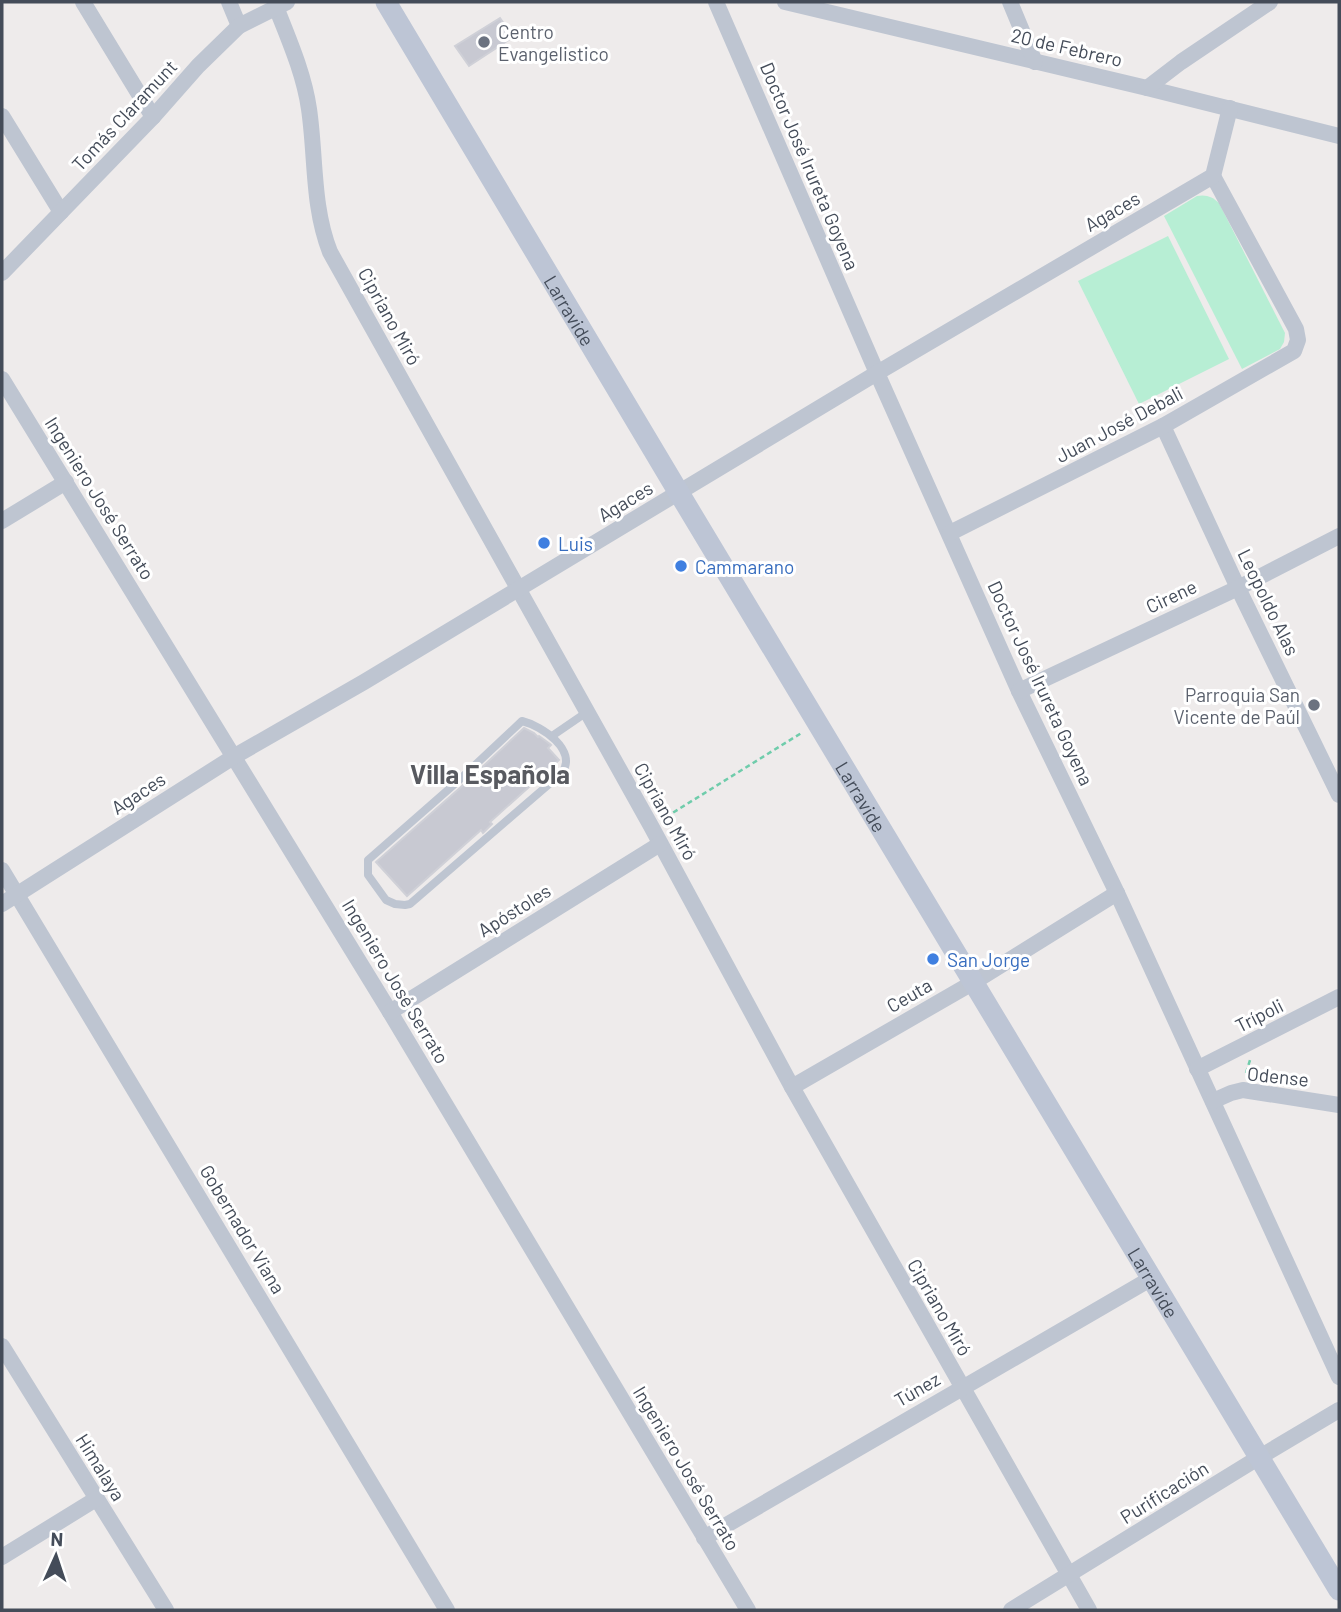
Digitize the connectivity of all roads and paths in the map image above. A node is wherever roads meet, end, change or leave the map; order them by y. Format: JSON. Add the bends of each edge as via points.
{"nodes":[{"id":1,"x":82,"y":2,"type":"edge"},
{"id":2,"x":229,"y":2,"type":"edge"},
{"id":3,"x":386,"y":2,"type":"edge"},
{"id":4,"x":716,"y":2,"type":"edge"},
{"id":5,"x":785,"y":2,"type":"edge"},
{"id":6,"x":1010,"y":2,"type":"edge"},
{"id":7,"x":1270,"y":2,"type":"edge"},
{"id":8,"x":282,"y":4,"type":"edge"},
{"id":9,"x":239,"y":26,"type":"junction"},
{"id":10,"x":1035,"y":61,"type":"junction"},
{"id":11,"x":1147,"y":88,"type":"junction"},
{"id":12,"x":1230,"y":108,"type":"junction"},
{"id":13,"x":2,"y":116,"type":"edge"},
{"id":14,"x":153,"y":117,"type":"junction"},
{"id":15,"x":1339,"y":136,"type":"edge"},
{"id":16,"x":1213,"y":176,"type":"junction"},
{"id":17,"x":61,"y":212,"type":"junction"},
{"id":18,"x":2,"y":273,"type":"edge"},
{"id":19,"x":877,"y":373,"type":"junction"},
{"id":20,"x":2,"y":379,"type":"edge"},
{"id":21,"x":1163,"y":426,"type":"junction"},
{"id":22,"x":66,"y":482,"type":"junction"},
{"id":23,"x":678,"y":493,"type":"junction"},
{"id":24,"x":2,"y":521,"type":"edge"},
{"id":25,"x":950,"y":533,"type":"junction"},
{"id":26,"x":1339,"y":536,"type":"edge"},
{"id":27,"x":519,"y":588,"type":"junction"},
{"id":28,"x":1238,"y":588,"type":"junction"},
{"id":29,"x":1019,"y":691,"type":"junction"},
{"id":30,"x":587,"y":712,"type":"junction"},
{"id":31,"x":817,"y":723,"type":"junction"},
{"id":32,"x":552,"y":736,"type":"junction"},
{"id":33,"x":235,"y":756,"type":"junction"},
{"id":34,"x":1339,"y":795,"type":"edge"},
{"id":35,"x":651,"y":826,"type":"junction"},
{"id":36,"x":660,"y":844,"type":"junction"},
{"id":37,"x":2,"y":870,"type":"edge"},
{"id":38,"x":1116,"y":892,"type":"junction"},
{"id":39,"x":18,"y":895,"type":"junction"},
{"id":40,"x":2,"y":904,"type":"edge"},
{"id":41,"x":974,"y":982,"type":"junction"},
{"id":42,"x":1339,"y":997,"type":"edge"},
{"id":43,"x":390,"y":1012,"type":"junction"},
{"id":44,"x":1258,"y":1039,"type":"junction"},
{"id":45,"x":1197,"y":1069,"type":"junction"},
{"id":46,"x":792,"y":1087,"type":"junction"},
{"id":47,"x":1243,"y":1090,"type":"junction"},
{"id":48,"x":1213,"y":1101,"type":"junction"},
{"id":49,"x":1339,"y":1105,"type":"edge"},
{"id":50,"x":1152,"y":1278,"type":"junction"},
{"id":51,"x":2,"y":1346,"type":"edge"},
{"id":52,"x":1339,"y":1377,"type":"edge"},
{"id":53,"x":962,"y":1387,"type":"junction"},
{"id":54,"x":1339,"y":1410,"type":"edge"},
{"id":55,"x":1258,"y":1458,"type":"junction"},
{"id":56,"x":96,"y":1499,"type":"junction"},
{"id":57,"x":704,"y":1538,"type":"junction"},
{"id":58,"x":2,"y":1557,"type":"edge"},
{"id":59,"x":1069,"y":1576,"type":"junction"},
{"id":60,"x":1339,"y":1590,"type":"edge"},
{"id":61,"x":166,"y":1610,"type":"edge"},
{"id":62,"x":447,"y":1610,"type":"edge"},
{"id":63,"x":748,"y":1610,"type":"edge"},
{"id":64,"x":1011,"y":1610,"type":"edge"},
{"id":65,"x":1089,"y":1610,"type":"edge"}],
"edges":[{"from":1,"to":14,"type":"street"},
{"from":2,"to":9,"type":"street"},
{"from":3,"to":23,"type":"street","name":"Larravide"},
{"from":4,"to":19,"type":"street","name":"Doctor José Irureta Goyena"},
{"from":5,"to":10,"type":"street","name":"20 de Febrero"},
{"from":6,"to":10,"type":"street"},
{"from":7,"to":11,"type":"street"},
{"from":8,"to":9,"type":"street","name":"Tomás Claramunt"},
{"from":8,"to":27,"type":"street","name":"Cipriano Miró","via":[[309,107],[324,238]]},
{"from":9,"to":14,"type":"street","name":"Tomás Claramunt"},
{"from":10,"to":11,"type":"street","name":"20 de Febrero"},
{"from":11,"to":12,"type":"street","name":"20 de Febrero"},
{"from":12,"to":15,"type":"street","name":"20 de Febrero"},
{"from":12,"to":16,"type":"street"},
{"from":13,"to":17,"type":"street"},
{"from":14,"to":17,"type":"street","name":"Tomás Claramunt"},
{"from":16,"to":19,"type":"street","name":"Agaces"},
{"from":16,"to":21,"type":"street","name":"Juan José Debali","via":[[1298,340],[1294,351]]},
{"from":17,"to":18,"type":"street","name":"Tomás Claramunt"},
{"from":19,"to":23,"type":"street","name":"Agaces"},
{"from":19,"to":25,"type":"street","name":"Doctor José Irureta Goyena"},
{"from":20,"to":22,"type":"street","name":"Ingeniero José Serrato"},
{"from":21,"to":25,"type":"street","name":"Juan José Debali"},
{"from":21,"to":28,"type":"street","name":"Leopoldo Alas"},
{"from":22,"to":24,"type":"street"},
{"from":22,"to":33,"type":"street","name":"Ingeniero José Serrato"},
{"from":23,"to":27,"type":"street","name":"Agaces"},
{"from":23,"to":31,"type":"street","name":"Larravide"},
{"from":25,"to":29,"type":"street","name":"Doctor José Irureta Goyena"},
{"from":26,"to":28,"type":"street","name":"Cirene"},
{"from":27,"to":30,"type":"street","name":"Cipriano Miró"},
{"from":27,"to":33,"type":"street","name":"Agaces"},
{"from":28,"to":29,"type":"street","name":"Cirene"},
{"from":28,"to":34,"type":"street","name":"Leopoldo Alas"},
{"from":29,"to":38,"type":"street","name":"Doctor José Irureta Goyena"},
{"from":30,"to":32,"type":"lane"},
{"from":30,"to":35,"type":"street","name":"Cipriano Miró"},
{"from":31,"to":35,"type":"path"},
{"from":31,"to":41,"type":"street","name":"Larravide"},
{"from":32,"to":32,"type":"lane","via":[[567,758],[562,773],[410,904],[386,900],[368,875],[368,860],[522,721]]},
{"from":33,"to":39,"type":"street","name":"Agaces"},
{"from":33,"to":43,"type":"street","name":"Ingeniero José Serrato"},
{"from":35,"to":36,"type":"street","name":"Cipriano Miró"},
{"from":36,"to":43,"type":"street","name":"Apóstoles"},
{"from":36,"to":46,"type":"street","name":"Cipriano Miró"},
{"from":37,"to":39,"type":"street","name":"Gobernador Viana"},
{"from":38,"to":41,"type":"street","name":"Ceuta"},
{"from":38,"to":45,"type":"street","name":"Doctor José Irureta Goyena"},
{"from":39,"to":40,"type":"street","name":"Agaces"},
{"from":39,"to":62,"type":"street","name":"Gobernador Viana"},
{"from":41,"to":46,"type":"street","name":"Ceuta"},
{"from":41,"to":50,"type":"street","name":"Larravide"},
{"from":42,"to":44,"type":"street","name":"Trípoli"},
{"from":43,"to":57,"type":"street","name":"Ingeniero José Serrato"},
{"from":44,"to":45,"type":"street","name":"Trípoli"},
{"from":44,"to":47,"type":"path"},
{"from":45,"to":48,"type":"street","name":"Doctor José Irureta Goyena"},
{"from":46,"to":53,"type":"street","name":"Cipriano Miró"},
{"from":47,"to":48,"type":"street","name":"Odense"},
{"from":47,"to":49,"type":"street","name":"Odense"},
{"from":48,"to":52,"type":"street","name":"Doctor José Irureta Goyena"},
{"from":50,"to":53,"type":"street","name":"Túnez"},
{"from":50,"to":55,"type":"street","name":"Larravide"},
{"from":51,"to":56,"type":"street","name":"Himalaya"},
{"from":53,"to":57,"type":"street","name":"Túnez"},
{"from":53,"to":59,"type":"street","name":"Cipriano Miró"},
{"from":54,"to":55,"type":"street","name":"Purificación"},
{"from":55,"to":59,"type":"street","name":"Purificación"},
{"from":55,"to":60,"type":"street","name":"Larravide"},
{"from":56,"to":58,"type":"street"},
{"from":56,"to":61,"type":"street","name":"Himalaya"},
{"from":57,"to":63,"type":"street","name":"Ingeniero José Serrato"},
{"from":59,"to":64,"type":"street","name":"Purificación"},
{"from":59,"to":65,"type":"street","name":"Cipriano Miró"}]}
